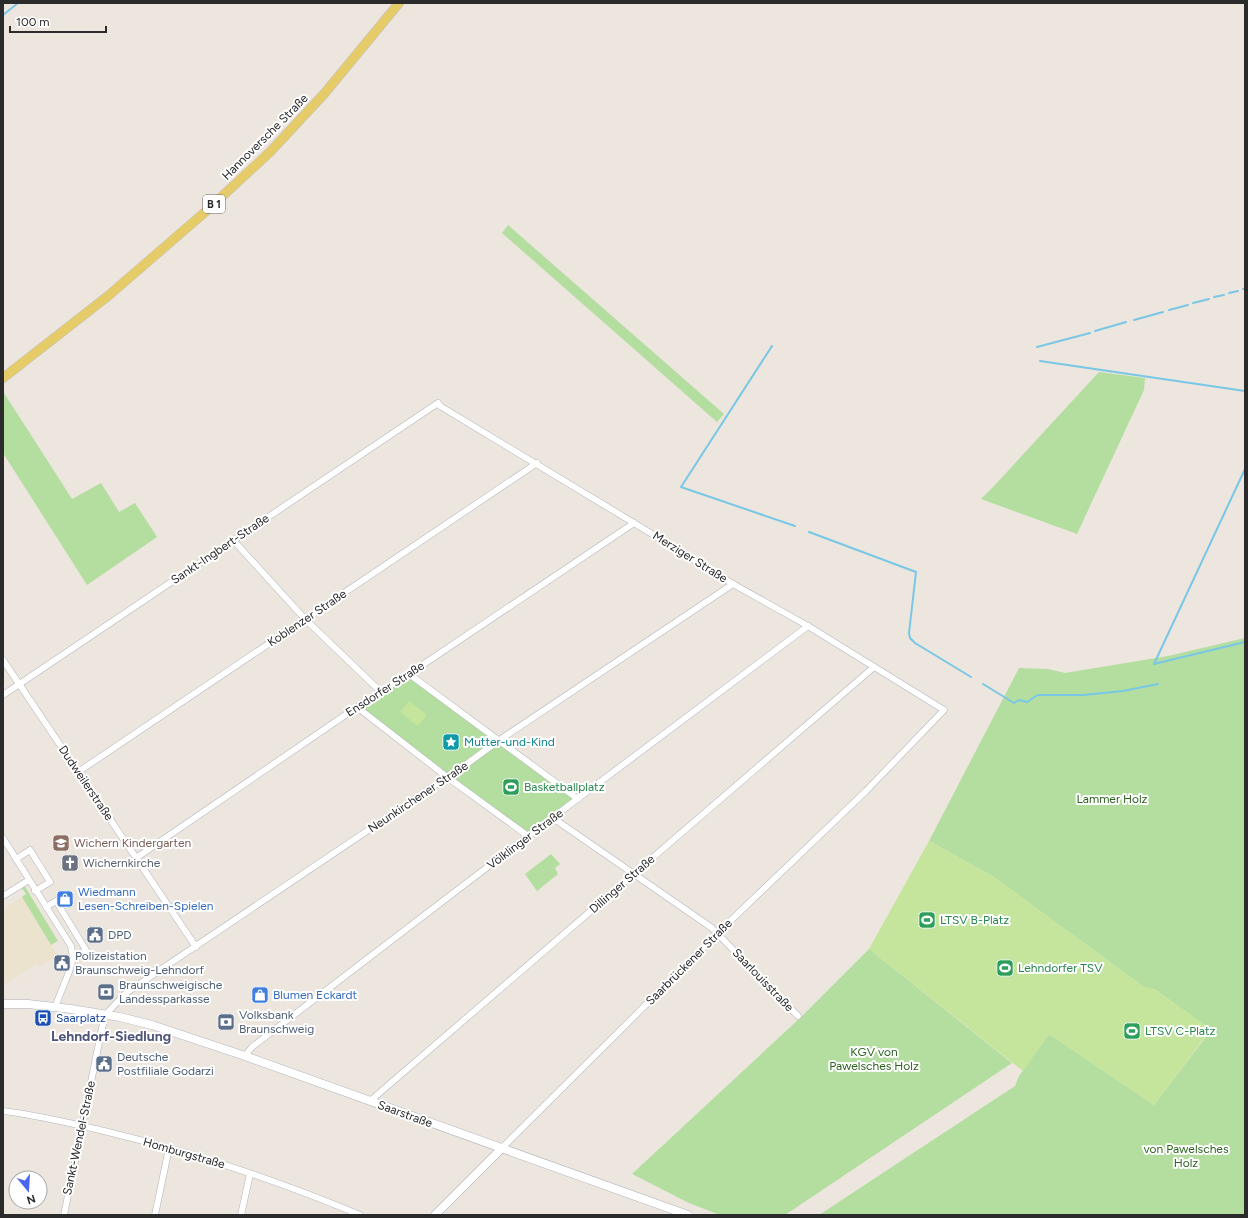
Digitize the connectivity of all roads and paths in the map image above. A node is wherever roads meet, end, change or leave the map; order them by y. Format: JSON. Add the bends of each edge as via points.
{"nodes":[{"id":1,"x":399,"y":3,"type":"edge"},
{"id":2,"x":3,"y":378,"type":"edge"},
{"id":3,"x":438,"y":403,"type":"joint"},
{"id":4,"x":536,"y":463,"type":"junction"},
{"id":5,"x":634,"y":523,"type":"junction"},
{"id":6,"x":233,"y":540,"type":"junction"},
{"id":7,"x":733,"y":584,"type":"junction"},
{"id":8,"x":305,"y":619,"type":"junction"},
{"id":9,"x":808,"y":626,"type":"junction"},
{"id":10,"x":3,"y":660,"type":"edge"},
{"id":11,"x":874,"y":667,"type":"junction"},
{"id":12,"x":409,"y":674,"type":"junction"},
{"id":13,"x":19,"y":684,"type":"junction"},
{"id":14,"x":381,"y":692,"type":"junction"},
{"id":15,"x":3,"y":695,"type":"edge"},
{"id":16,"x":357,"y":707,"type":"junction"},
{"id":17,"x":944,"y":710,"type":"joint"},
{"id":18,"x":498,"y":741,"type":"junction"},
{"id":19,"x":78,"y":772,"type":"junction"},
{"id":20,"x":447,"y":777,"type":"junction"},
{"id":21,"x":578,"y":800,"type":"junction"},
{"id":22,"x":553,"y":818,"type":"junction"},
{"id":23,"x":528,"y":836,"type":"junction"},
{"id":24,"x":3,"y":838,"type":"edge"},
{"id":25,"x":136,"y":858,"type":"junction"},
{"id":26,"x":16,"y":859,"type":"junction"},
{"id":27,"x":634,"y":873,"type":"junction"},
{"id":28,"x":29,"y":880,"type":"junction"},
{"id":29,"x":35,"y":891,"type":"junction"},
{"id":30,"x":3,"y":896,"type":"edge"},
{"id":31,"x":46,"y":908,"type":"junction"},
{"id":32,"x":718,"y":933,"type":"junction"},
{"id":33,"x":196,"y":946,"type":"junction"},
{"id":34,"x":73,"y":958,"type":"junction"},
{"id":35,"x":3,"y":1004,"type":"edge"},
{"id":36,"x":55,"y":1007,"type":"junction"},
{"id":37,"x":106,"y":1014,"type":"junction"},
{"id":38,"x":798,"y":1016,"type":"dead end"},
{"id":39,"x":245,"y":1056,"type":"junction"},
{"id":40,"x":370,"y":1101,"type":"junction"},
{"id":41,"x":3,"y":1111,"type":"edge"},
{"id":42,"x":82,"y":1126,"type":"junction"},
{"id":43,"x":169,"y":1148,"type":"junction"},
{"id":44,"x":502,"y":1148,"type":"junction"},
{"id":45,"x":250,"y":1174,"type":"junction"},
{"id":46,"x":64,"y":1215,"type":"edge"},
{"id":47,"x":155,"y":1215,"type":"edge"},
{"id":48,"x":241,"y":1215,"type":"edge"},
{"id":49,"x":360,"y":1215,"type":"edge"},
{"id":50,"x":435,"y":1215,"type":"edge"},
{"id":51,"x":688,"y":1215,"type":"edge"}],
"edges":[{"from":1,"to":2,"type":"main road","name":"Hannoversche Straße","number":"B 1","via":[[324,94],[270,152],[108,296]]},
{"from":3,"to":4,"type":"street","name":"Merziger Straße"},
{"from":3,"to":6,"type":"street","name":"Sankt-Ingbert-Straße"},
{"from":4,"to":5,"type":"street","name":"Merziger Straße"},
{"from":4,"to":8,"type":"street","name":"Koblenzer Straße"},
{"from":5,"to":7,"type":"street","name":"Merziger Straße"},
{"from":5,"to":12,"type":"street","name":"Ensdorfer Straße"},
{"from":6,"to":8,"type":"street"},
{"from":6,"to":13,"type":"street","name":"Sankt-Ingbert-Straße"},
{"from":7,"to":9,"type":"street","name":"Merziger Straße"},
{"from":7,"to":18,"type":"street","name":"Neunkirchener Straße"},
{"from":8,"to":14,"type":"street"},
{"from":8,"to":19,"type":"street","name":"Koblenzer Straße"},
{"from":9,"to":11,"type":"street","name":"Merziger Straße"},
{"from":9,"to":21,"type":"street","name":"Völklinger Straße"},
{"from":10,"to":13,"type":"street","name":"Dudweilerstraße"},
{"from":11,"to":17,"type":"street","name":"Merziger Straße"},
{"from":11,"to":27,"type":"street","name":"Dillinger Straße"},
{"from":12,"to":14,"type":"street","name":"Ensdorfer Straße"},
{"from":12,"to":18,"type":"street"},
{"from":13,"to":15,"type":"street","name":"Sankt-Ingbert-Straße"},
{"from":13,"to":19,"type":"street","name":"Dudweilerstraße"},
{"from":14,"to":16,"type":"street","name":"Ensdorfer Straße"},
{"from":16,"to":20,"type":"street"},
{"from":16,"to":25,"type":"street","name":"Ensdorfer Straße"},
{"from":17,"to":32,"type":"street","name":"Saarbrückener Straße","via":[[866,791]]},
{"from":18,"to":20,"type":"street","name":"Neunkirchener Straße"},
{"from":18,"to":21,"type":"street"},
{"from":19,"to":25,"type":"street","name":"Dudweilerstraße"},
{"from":20,"to":23,"type":"street"},
{"from":20,"to":33,"type":"street","name":"Neunkirchener Straße"},
{"from":21,"to":22,"type":"street","name":"Völklinger Straße"},
{"from":22,"to":23,"type":"street","name":"Völklinger Straße"},
{"from":22,"to":27,"type":"street","name":"Saarlouisstraße"},
{"from":23,"to":39,"type":"street","name":"Völklinger Straße","via":[[252,1046]]},
{"from":24,"to":26,"type":"street"},
{"from":25,"to":33,"type":"street","name":"Dudweilerstraße"},
{"from":26,"to":28,"type":"street"},
{"from":26,"to":29,"type":"street","via":[[30,850],[50,882]]},
{"from":27,"to":32,"type":"street","name":"Saarlouisstraße"},
{"from":27,"to":40,"type":"street","name":"Dillinger Straße"},
{"from":28,"to":29,"type":"street"},
{"from":28,"to":30,"type":"street"},
{"from":29,"to":31,"type":"street"},
{"from":31,"to":34,"type":"street","via":[[70,946]]},
{"from":31,"to":34,"type":"street","via":[[56,901],[86,950]]},
{"from":32,"to":38,"type":"street","name":"Saarlouisstraße"},
{"from":32,"to":44,"type":"street","name":"Saarbrückener Straße"},
{"from":33,"to":37,"type":"street","name":"Neunkirchener Straße","via":[[126,993]]},
{"from":34,"to":36,"type":"street"},
{"from":35,"to":36,"type":"street"},
{"from":36,"to":37,"type":"street"},
{"from":37,"to":39,"type":"street","name":"Saarstraße","via":[[152,1024]]},
{"from":37,"to":42,"type":"street","name":"Sankt-Wendel-Straße"},
{"from":39,"to":40,"type":"street","name":"Saarstraße"},
{"from":40,"to":44,"type":"street","name":"Saarstraße"},
{"from":41,"to":42,"type":"street","name":"Homburgstraße"},
{"from":42,"to":43,"type":"street","name":"Homburgstraße"},
{"from":42,"to":46,"type":"street","name":"Sankt-Wendel-Straße"},
{"from":43,"to":45,"type":"street","name":"Homburgstraße"},
{"from":43,"to":47,"type":"street"},
{"from":44,"to":50,"type":"street","name":"Saarbrückener Straße"},
{"from":44,"to":51,"type":"street","name":"Saarstraße"},
{"from":45,"to":48,"type":"street"},
{"from":45,"to":49,"type":"street","name":"Homburgstraße"}]}
